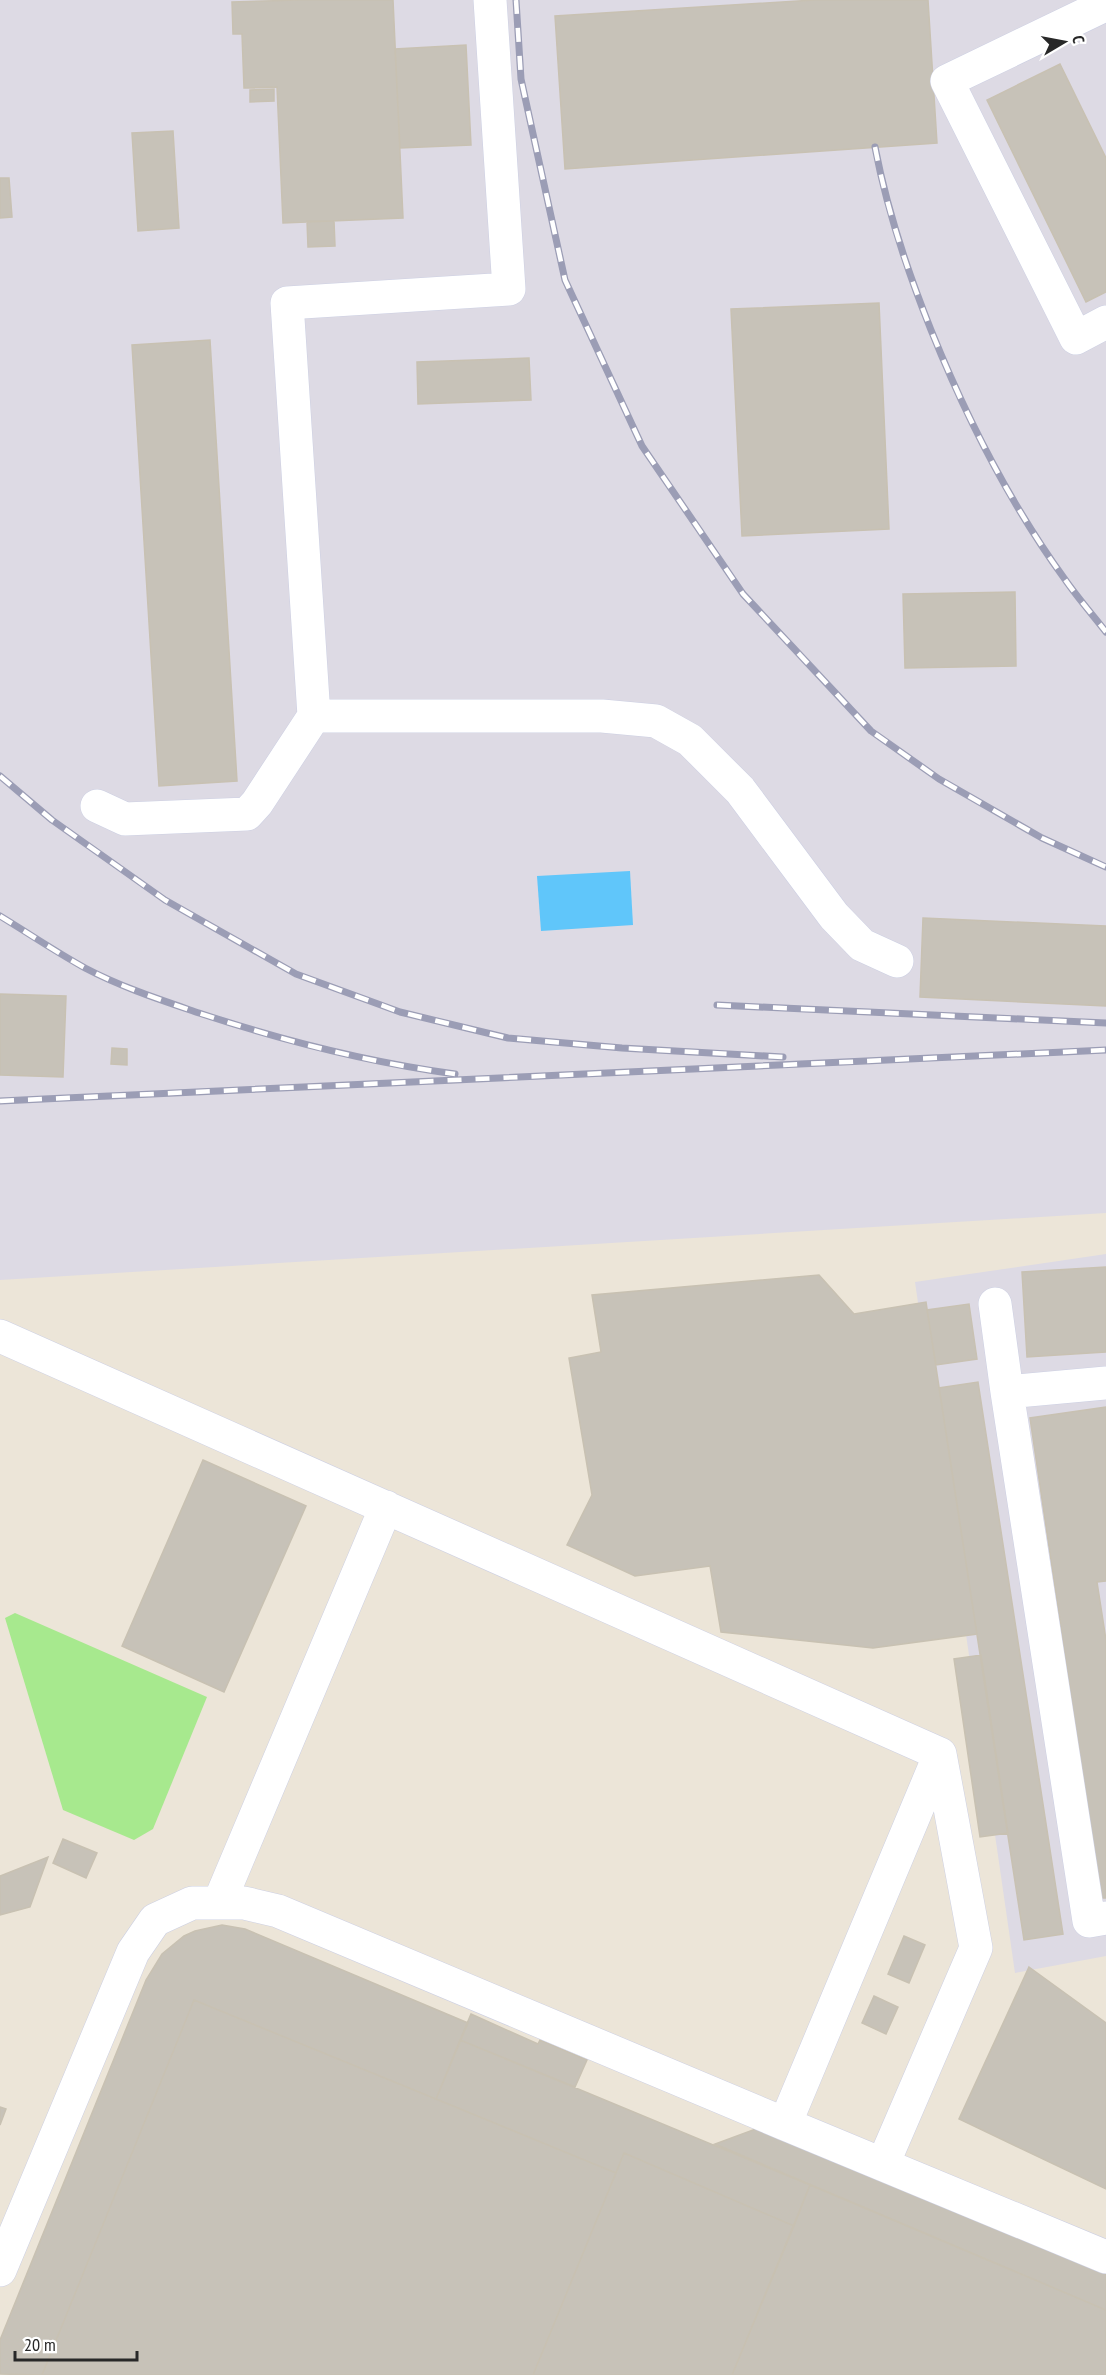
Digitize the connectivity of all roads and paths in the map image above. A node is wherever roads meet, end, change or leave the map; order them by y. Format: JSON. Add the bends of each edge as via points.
{"nodes":[{"id":1,"x":490,"y":0,"type":"edge"},
{"id":2,"x":1105,"y":4,"type":"edge"},
{"id":3,"x":1106,"y":322,"type":"edge"},
{"id":4,"x":314,"y":716,"type":"junction"},
{"id":5,"x":97,"y":806,"type":"dead end"},
{"id":6,"x":897,"y":961,"type":"dead end"},
{"id":7,"x":995,"y":1304,"type":"dead end"},
{"id":8,"x":0,"y":1336,"type":"edge"},
{"id":9,"x":1106,"y":1383,"type":"edge"},
{"id":10,"x":1007,"y":1392,"type":"junction"},
{"id":11,"x":386,"y":1507,"type":"junction"},
{"id":12,"x":940,"y":1754,"type":"junction"},
{"id":13,"x":219,"y":1903,"type":"junction"},
{"id":14,"x":1106,"y":1918,"type":"edge"},
{"id":15,"x":785,"y":2124,"type":"junction"},
{"id":16,"x":882,"y":2164,"type":"junction"},
{"id":17,"x":1106,"y":2257,"type":"edge"},
{"id":18,"x":0,"y":2270,"type":"edge"}],
"edges":[{"from":1,"to":4,"type":"lane","via":[[509,289],[287,303]]},
{"from":2,"to":3,"type":"lane","via":[[947,81],[1076,338]]},
{"from":4,"to":5,"type":"lane","via":[[247,814],[125,819]]},
{"from":4,"to":6,"type":"lane","via":[[602,716],[656,721],[690,740],[740,790],[834,916],[862,945]]},
{"from":7,"to":10,"type":"lane"},
{"from":8,"to":11,"type":"lane"},
{"from":9,"to":10,"type":"lane"},
{"from":10,"to":14,"type":"lane","via":[[1089,1921]]},
{"from":11,"to":12,"type":"lane"},
{"from":11,"to":13,"type":"lane"},
{"from":12,"to":15,"type":"lane"},
{"from":12,"to":16,"type":"lane","via":[[976,1948]]},
{"from":13,"to":15,"type":"lane","via":[[244,1903],[278,1911]]},
{"from":13,"to":18,"type":"lane","via":[[192,1903],[154,1920],[133,1952]]},
{"from":15,"to":16,"type":"lane"},
{"from":16,"to":17,"type":"lane"}]}
